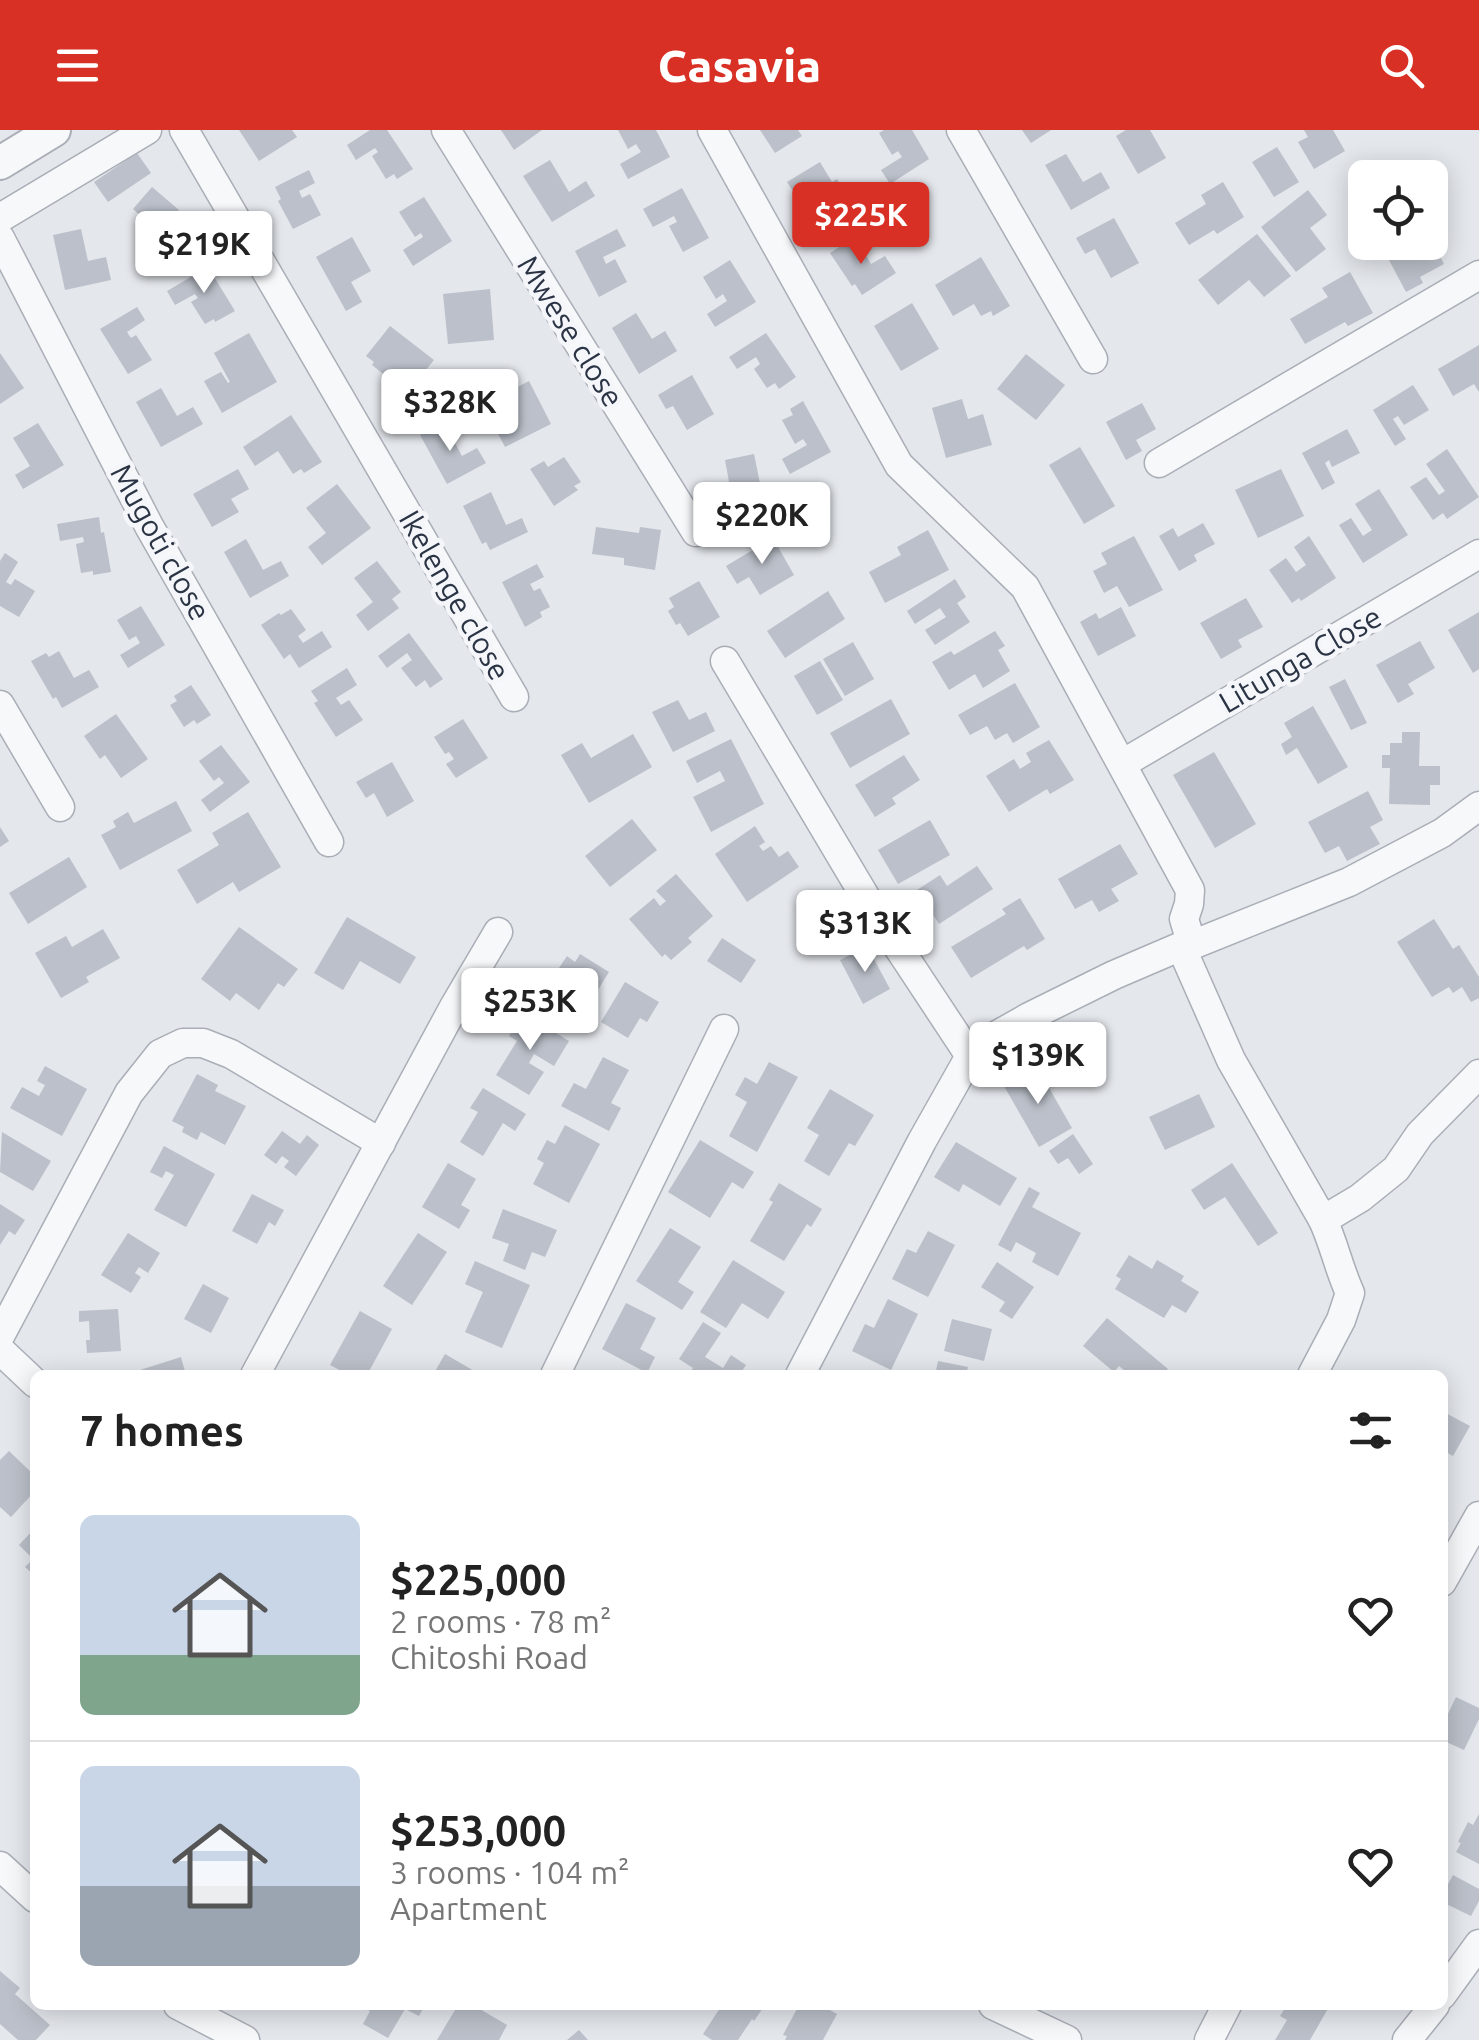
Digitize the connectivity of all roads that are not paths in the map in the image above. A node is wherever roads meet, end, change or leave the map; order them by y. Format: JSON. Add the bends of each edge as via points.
{"nodes":[{"id":1,"x":54,"y":130,"type":"edge"},
{"id":2,"x":146,"y":130,"type":"edge"},
{"id":3,"x":184,"y":130,"type":"edge"},
{"id":4,"x":446,"y":130,"type":"edge"},
{"id":5,"x":712,"y":130,"type":"edge"},
{"id":6,"x":961,"y":130,"type":"edge"},
{"id":7,"x":0,"y":163,"type":"edge"},
{"id":8,"x":0,"y":218,"type":"edge"},
{"id":9,"x":0,"y":238,"type":"edge"},
{"id":10,"x":1479,"y":275,"type":"edge"},
{"id":11,"x":1093,"y":359,"type":"dead end"},
{"id":12,"x":1159,"y":463,"type":"dead end"},
{"id":13,"x":696,"y":532,"type":"dead end"},
{"id":14,"x":1479,"y":554,"type":"edge"},
{"id":15,"x":725,"y":661,"type":"dead end"},
{"id":16,"x":514,"y":697,"type":"dead end"},
{"id":17,"x":0,"y":705,"type":"edge"},
{"id":18,"x":1122,"y":764,"type":"junction"},
{"id":19,"x":1479,"y":806,"type":"edge"},
{"id":20,"x":60,"y":807,"type":"dead end"},
{"id":21,"x":330,"y":842,"type":"dead end"},
{"id":22,"x":498,"y":932,"type":"dead end"},
{"id":23,"x":1187,"y":946,"type":"junction"},
{"id":24,"x":724,"y":1029,"type":"dead end"},
{"id":25,"x":970,"y":1056,"type":"junction"},
{"id":26,"x":1479,"y":1074,"type":"edge"},
{"id":27,"x":381,"y":1143,"type":"junction"},
{"id":28,"x":1323,"y":1220,"type":"junction"},
{"id":29,"x":0,"y":1336,"type":"edge"},
{"id":30,"x":0,"y":1350,"type":"edge"},
{"id":31,"x":257,"y":1370,"type":"edge"},
{"id":32,"x":557,"y":1370,"type":"edge"},
{"id":33,"x":803,"y":1370,"type":"edge"},
{"id":34,"x":1315,"y":1370,"type":"edge"},
{"id":35,"x":30,"y":1379,"type":"edge"},
{"id":36,"x":1479,"y":1516,"type":"edge"},
{"id":37,"x":1448,"y":1571,"type":"edge"},
{"id":38,"x":0,"y":1866,"type":"edge"},
{"id":39,"x":30,"y":1893,"type":"edge"},
{"id":40,"x":1479,"y":1944,"type":"edge"},
{"id":41,"x":1448,"y":1987,"type":"edge"},
{"id":42,"x":188,"y":2010,"type":"edge"},
{"id":43,"x":1004,"y":2010,"type":"edge"},
{"id":44,"x":1224,"y":2010,"type":"edge"},
{"id":45,"x":1430,"y":2010,"type":"edge"},
{"id":46,"x":245,"y":2040,"type":"edge"},
{"id":47,"x":1067,"y":2040,"type":"edge"},
{"id":48,"x":1209,"y":2040,"type":"edge"},
{"id":49,"x":1407,"y":2040,"type":"edge"}],
"edges":[{"from":1,"to":7,"type":"street"},
{"from":2,"to":8,"type":"street"},
{"from":3,"to":16,"type":"street","name":"Ikelenge close"},
{"from":4,"to":13,"type":"street","name":"Mwese close"},
{"from":5,"to":18,"type":"street","via":[[899,465],[1024,586]]},
{"from":6,"to":11,"type":"street"},
{"from":9,"to":21,"type":"street","name":"Mugoti close","via":[[149,526]]},
{"from":10,"to":12,"type":"street"},
{"from":14,"to":18,"type":"street","name":"Litunga Close"},
{"from":15,"to":25,"type":"street","via":[[869,903]]},
{"from":17,"to":20,"type":"street"},
{"from":18,"to":23,"type":"street","via":[[1190,890]]},
{"from":19,"to":23,"type":"street","via":[[1349,882]]},
{"from":22,"to":27,"type":"street"},
{"from":23,"to":25,"type":"street","via":[[1029,1017]]},
{"from":23,"to":28,"type":"street","via":[[1231,1060]]},
{"from":24,"to":32,"type":"street"},
{"from":25,"to":33,"type":"street"},
{"from":26,"to":28,"type":"street","via":[[1396,1169]]},
{"from":27,"to":29,"type":"street","via":[[231,1054],[203,1043],[160,1054],[129,1093]]},
{"from":27,"to":31,"type":"street"},
{"from":28,"to":34,"type":"street","via":[[1350,1294]]},
{"from":30,"to":35,"type":"street"},
{"from":36,"to":37,"type":"street"},
{"from":38,"to":39,"type":"street"},
{"from":40,"to":41,"type":"street"},
{"from":42,"to":46,"type":"street"},
{"from":43,"to":47,"type":"street"},
{"from":44,"to":48,"type":"street"},
{"from":45,"to":49,"type":"street"}]}
